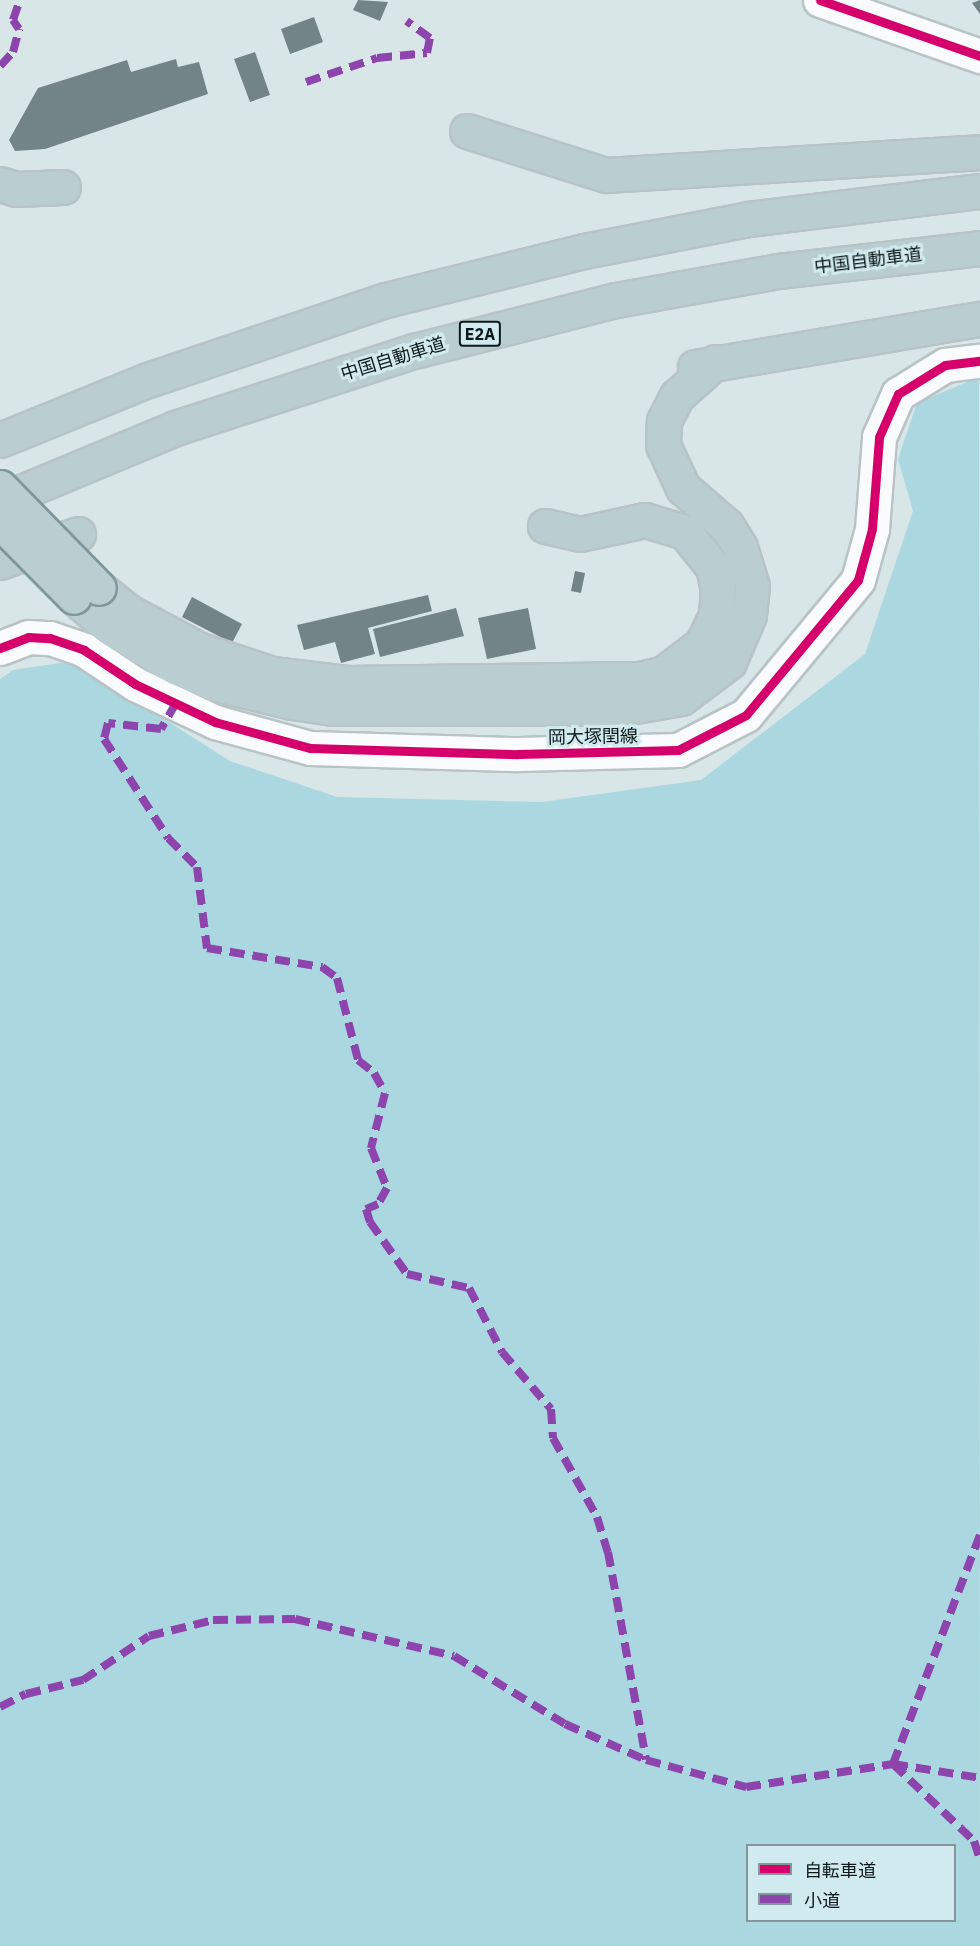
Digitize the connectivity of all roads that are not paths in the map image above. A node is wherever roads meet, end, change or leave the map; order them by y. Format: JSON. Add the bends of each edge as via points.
{"nodes":[{"id":1,"x":820,"y":0,"type":"edge"},
{"id":2,"x":980,"y":56,"type":"edge"},
{"id":3,"x":467,"y":131,"type":"dead end"},
{"id":4,"x":980,"y":152,"type":"edge"},
{"id":5,"x":0,"y":184,"type":"edge"},
{"id":6,"x":63,"y":187,"type":"dead end"},
{"id":7,"x":980,"y":191,"type":"edge"},
{"id":8,"x":980,"y":248,"type":"edge"},
{"id":9,"x":980,"y":319,"type":"edge"},
{"id":10,"x":980,"y":362,"type":"edge"},
{"id":11,"x":0,"y":440,"type":"edge"},
{"id":12,"x":0,"y":487,"type":"edge"},
{"id":13,"x":0,"y":501,"type":"edge"},
{"id":14,"x":0,"y":522,"type":"edge"},
{"id":15,"x":544,"y":525,"type":"dead end"},
{"id":16,"x":78,"y":534,"type":"dead end"},
{"id":17,"x":0,"y":562,"type":"edge"},
{"id":18,"x":86,"y":592,"type":"junction"},
{"id":19,"x":0,"y":648,"type":"edge"}],
"edges":[{"from":1,"to":2,"type":"street"},
{"from":3,"to":4,"type":"highway","via":[[606,175]]},
{"from":5,"to":6,"type":"highway","via":[[16,189]]},
{"from":7,"to":11,"type":"highway","via":[[748,219],[584,251],[386,300],[148,380]]},
{"from":8,"to":13,"type":"highway","name":"中国自動車道","number":"E2A","via":[[778,271],[628,298],[414,351],[175,428]]},
{"from":9,"to":18,"type":"highway","via":[[702,365],[677,396],[664,421],[663,444],[682,488],[727,526],[740,546],[752,586],[749,615],[729,662],[681,698],[624,708],[333,708],[292,702],[213,683],[175,667],[130,642]]},
{"from":10,"to":19,"type":"street","name":"岡大塚閏線","via":[[945,365],[898,394],[879,437],[872,529],[858,580],[746,715],[678,750],[518,754],[310,748],[214,722],[135,684],[84,650],[50,638],[28,637]]},
{"from":12,"to":18,"type":"highway","bridge":true},
{"from":14,"to":18,"type":"highway","bridge":true},
{"from":15,"to":18,"type":"highway","via":[[580,534],[645,520],[685,532],[713,567],[718,589],[716,615],[702,644],[664,673],[639,679],[338,682],[272,674],[200,650]]},
{"from":16,"to":17,"type":"highway"}]}
